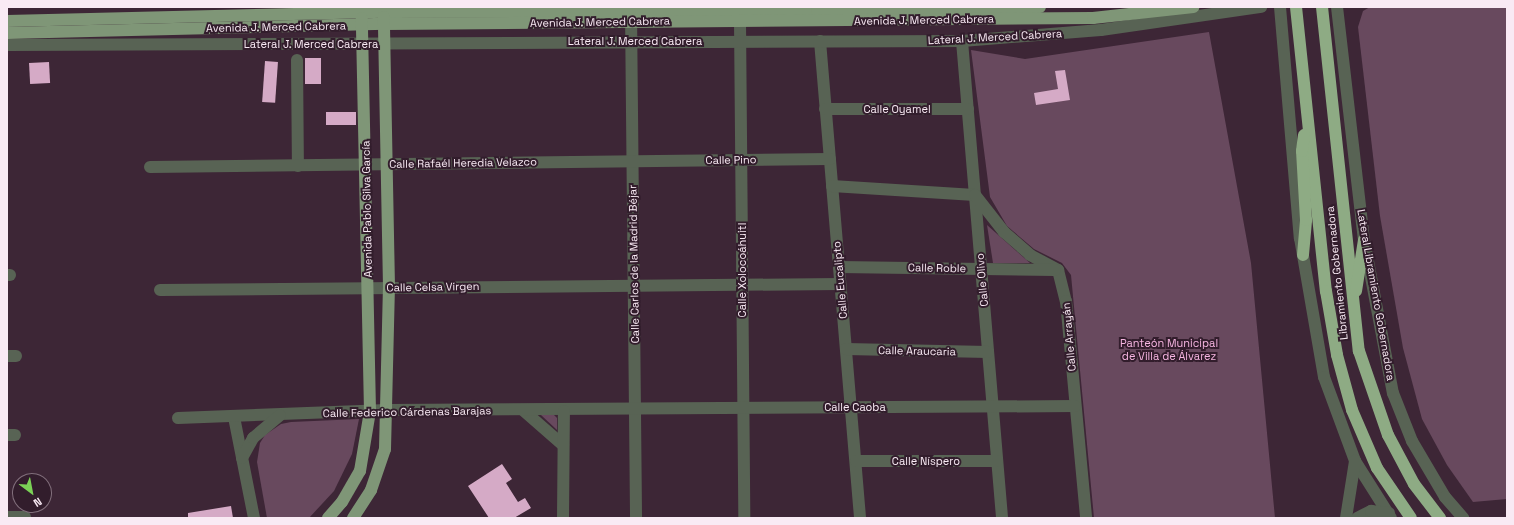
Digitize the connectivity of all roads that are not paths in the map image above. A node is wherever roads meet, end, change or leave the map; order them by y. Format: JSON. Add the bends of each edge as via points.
{"nodes":[{"id":1,"x":1040,"y":7,"type":"edge"},
{"id":2,"x":1194,"y":7,"type":"edge"},
{"id":3,"x":1224,"y":7,"type":"edge"},
{"id":4,"x":1261,"y":7,"type":"edge"},
{"id":5,"x":1280,"y":7,"type":"edge"},
{"id":6,"x":1296,"y":7,"type":"edge"},
{"id":7,"x":1322,"y":7,"type":"edge"},
{"id":8,"x":1338,"y":7,"type":"edge"},
{"id":9,"x":546,"y":8,"type":"edge"},
{"id":10,"x":384,"y":9,"type":"edge"},
{"id":11,"x":565,"y":9,"type":"edge"},
{"id":12,"x":1238,"y":10,"type":"junction"},
{"id":13,"x":362,"y":15,"type":"edge"},
{"id":14,"x":631,"y":16,"type":"junction"},
{"id":15,"x":7,"y":21,"type":"edge"},
{"id":16,"x":740,"y":21,"type":"junction"},
{"id":17,"x":1167,"y":22,"type":"junction"},
{"id":18,"x":547,"y":23,"type":"junction"},
{"id":19,"x":384,"y":24,"type":"junction"},
{"id":20,"x":7,"y":33,"type":"edge"},
{"id":21,"x":631,"y":41,"type":"junction"},
{"id":22,"x":740,"y":41,"type":"junction"},
{"id":23,"x":820,"y":41,"type":"junction"},
{"id":24,"x":962,"y":41,"type":"junction"},
{"id":25,"x":364,"y":43,"type":"junction"},
{"id":26,"x":385,"y":43,"type":"junction"},
{"id":27,"x":7,"y":45,"type":"edge"},
{"id":28,"x":297,"y":60,"type":"dead end"},
{"id":29,"x":825,"y":109,"type":"junction"},
{"id":30,"x":968,"y":109,"type":"junction"},
{"id":31,"x":1307,"y":116,"type":"junction"},
{"id":32,"x":830,"y":159,"type":"junction"},
{"id":33,"x":741,"y":160,"type":"junction"},
{"id":34,"x":633,"y":161,"type":"junction"},
{"id":35,"x":385,"y":164,"type":"junction"},
{"id":36,"x":366,"y":165,"type":"junction"},
{"id":37,"x":298,"y":166,"type":"junction"},
{"id":38,"x":150,"y":167,"type":"dead end"},
{"id":39,"x":832,"y":186,"type":"junction"},
{"id":40,"x":975,"y":195,"type":"junction"},
{"id":41,"x":1364,"y":240,"type":"junction"},
{"id":42,"x":1303,"y":255,"type":"junction"},
{"id":43,"x":839,"y":267,"type":"junction"},
{"id":44,"x":981,"y":268,"type":"junction"},
{"id":45,"x":1058,"y":270,"type":"junction"},
{"id":46,"x":742,"y":284,"type":"junction"},
{"id":47,"x":840,"y":284,"type":"junction"},
{"id":48,"x":634,"y":285,"type":"junction"},
{"id":49,"x":368,"y":288,"type":"junction"},
{"id":50,"x":389,"y":288,"type":"junction"},
{"id":51,"x":160,"y":290,"type":"dead end"},
{"id":52,"x":1353,"y":308,"type":"junction"},
{"id":53,"x":846,"y":349,"type":"junction"},
{"id":54,"x":988,"y":352,"type":"junction"},
{"id":55,"x":851,"y":406,"type":"junction"},
{"id":56,"x":1075,"y":406,"type":"junction"},
{"id":57,"x":993,"y":408,"type":"junction"},
{"id":58,"x":743,"y":409,"type":"junction"},
{"id":59,"x":387,"y":410,"type":"junction"},
{"id":60,"x":564,"y":410,"type":"junction"},
{"id":61,"x":370,"y":411,"type":"junction"},
{"id":62,"x":524,"y":411,"type":"junction"},
{"id":63,"x":635,"y":411,"type":"junction"},
{"id":64,"x":280,"y":415,"type":"junction"},
{"id":65,"x":234,"y":416,"type":"junction"},
{"id":66,"x":178,"y":418,"type":"dead end"},
{"id":67,"x":563,"y":445,"type":"junction"},
{"id":68,"x":242,"y":458,"type":"junction"},
{"id":69,"x":856,"y":461,"type":"junction"},
{"id":70,"x":1355,"y":461,"type":"junction"},
{"id":71,"x":997,"y":462,"type":"junction"},
{"id":72,"x":25,"y":516,"type":"dead end"},
{"id":73,"x":1390,"y":516,"type":"edge"},
{"id":74,"x":7,"y":517,"type":"edge"},
{"id":75,"x":254,"y":518,"type":"edge"},
{"id":76,"x":328,"y":518,"type":"edge"},
{"id":77,"x":353,"y":518,"type":"edge"},
{"id":78,"x":562,"y":518,"type":"edge"},
{"id":79,"x":636,"y":518,"type":"edge"},
{"id":80,"x":744,"y":518,"type":"edge"},
{"id":81,"x":860,"y":518,"type":"edge"},
{"id":82,"x":1002,"y":518,"type":"edge"},
{"id":83,"x":1086,"y":518,"type":"edge"},
{"id":84,"x":1346,"y":518,"type":"edge"},
{"id":85,"x":1356,"y":518,"type":"edge"},
{"id":86,"x":1411,"y":518,"type":"edge"},
{"id":87,"x":1440,"y":518,"type":"edge"},
{"id":88,"x":1463,"y":518,"type":"edge"}],
"edges":[{"from":1,"to":14,"type":"main road","name":"Avenida J. Merced Cabrera"},
{"from":2,"to":16,"type":"main road","name":"Avenida J. Merced Cabrera","via":[[1094,18]]},
{"from":2,"to":17,"type":"street"},
{"from":3,"to":12,"type":"street"},
{"from":4,"to":12,"type":"street","name":"Lateral J. Merced Cabrera"},
{"from":5,"to":42,"type":"street","via":[[1292,164]]},
{"from":6,"to":31,"type":"highway","name":"Libramiento Gobernadora"},
{"from":7,"to":52,"type":"highway","name":"Libramiento Gobernadora","via":[[1334,102]]},
{"from":8,"to":41,"type":"street","name":"Lateral Libramiento Gobernadora"},
{"from":9,"to":10,"type":"main road","name":"Avenida J. Merced Cabrera"},
{"from":9,"to":11,"type":"main road","name":"Avenida J. Merced Cabrera"},
{"from":9,"to":18,"type":"street"},
{"from":10,"to":13,"type":"main road","name":"Avenida J. Merced Cabrera"},
{"from":10,"to":19,"type":"main road","name":"Avenida Pablo Silva García"},
{"from":11,"to":14,"type":"main road","name":"Avenida J. Merced Cabrera"},
{"from":12,"to":17,"type":"street","name":"Lateral J. Merced Cabrera"},
{"from":13,"to":15,"type":"main road","name":"Avenida J. Merced Cabrera"},
{"from":13,"to":19,"type":"main road","name":"Avenida J. Merced Cabrera"},
{"from":13,"to":20,"type":"main road","name":"Avenida J. Merced Cabrera"},
{"from":13,"to":25,"type":"main road","name":"Avenida Pablo Silva García"},
{"from":14,"to":16,"type":"main road","name":"Avenida J. Merced Cabrera"},
{"from":14,"to":18,"type":"main road","name":"Avenida J. Merced Cabrera"},
{"from":14,"to":21,"type":"street","name":"Calle Carlos de la Madrid Béjar"},
{"from":16,"to":22,"type":"street","name":"Calle Xolocoáhuitl"},
{"from":17,"to":24,"type":"street","name":"Lateral J. Merced Cabrera"},
{"from":18,"to":19,"type":"main road","name":"Avenida J. Merced Cabrera"},
{"from":19,"to":26,"type":"main road","name":"Avenida Pablo Silva García"},
{"from":21,"to":22,"type":"street","name":"Lateral J. Merced Cabrera"},
{"from":21,"to":26,"type":"street","name":"Lateral J. Merced Cabrera"},
{"from":21,"to":34,"type":"street","name":"Calle Carlos de la Madrid Béjar"},
{"from":22,"to":23,"type":"street","name":"Lateral J. Merced Cabrera"},
{"from":22,"to":33,"type":"street","name":"Calle Xolocoáhuitl"},
{"from":23,"to":24,"type":"street","name":"Lateral J. Merced Cabrera"},
{"from":23,"to":29,"type":"street","name":"Calle Eucalipto"},
{"from":24,"to":30,"type":"street","name":"Calle Olivo"},
{"from":25,"to":26,"type":"street","name":"Lateral J. Merced Cabrera"},
{"from":25,"to":27,"type":"street","name":"Lateral J. Merced Cabrera"},
{"from":25,"to":36,"type":"main road","name":"Avenida Pablo Silva García"},
{"from":26,"to":35,"type":"main road","name":"Avenida Pablo Silva García"},
{"from":28,"to":37,"type":"street"},
{"from":29,"to":30,"type":"street","name":"Calle Oyamel"},
{"from":29,"to":32,"type":"street","name":"Calle Eucalipto"},
{"from":30,"to":40,"type":"street","name":"Calle Olivo"},
{"from":31,"to":42,"type":"highway","via":[[1302,151],[1306,220]]},
{"from":31,"to":86,"type":"highway","name":"Libramiento Gobernadora","via":[[1326,291],[1337,355],[1352,410],[1376,468]]},
{"from":32,"to":33,"type":"street","name":"Calle Pino"},
{"from":32,"to":39,"type":"street","name":"Calle Eucalipto"},
{"from":33,"to":34,"type":"street","name":"Calle Pino"},
{"from":33,"to":46,"type":"street","name":"Calle Xolocoáhuitl"},
{"from":34,"to":35,"type":"street","name":"Calle Rafaél Heredia Velazco"},
{"from":34,"to":48,"type":"street","name":"Calle Carlos de la Madrid Béjar"},
{"from":35,"to":36,"type":"street","name":"Calle Rafaél Heredia Velazco"},
{"from":35,"to":50,"type":"main road","name":"Avenida Pablo Silva García"},
{"from":36,"to":37,"type":"street","name":"Calle Rafaél Heredia Velazco"},
{"from":36,"to":49,"type":"main road","name":"Avenida Pablo Silva García"},
{"from":37,"to":38,"type":"street","name":"Calle Rafaél Heredia Velazco"},
{"from":39,"to":40,"type":"street"},
{"from":39,"to":43,"type":"street","name":"Calle Eucalipto"},
{"from":40,"to":44,"type":"street","name":"Calle Olivo"},
{"from":40,"to":45,"type":"street","via":[[1004,232],[1030,255]]},
{"from":41,"to":52,"type":"highway"},
{"from":41,"to":88,"type":"street","name":"Lateral Libramiento Gobernadora","via":[[1393,393],[1412,441],[1445,496]]},
{"from":42,"to":70,"type":"street","via":[[1324,377]]},
{"from":43,"to":44,"type":"street","name":"Calle Roble"},
{"from":43,"to":47,"type":"street","name":"Calle Eucalipto"},
{"from":44,"to":45,"type":"street","name":"Calle Roble"},
{"from":44,"to":54,"type":"street","name":"Calle Olivo"},
{"from":45,"to":56,"type":"street","name":"Calle Arrayán","via":[[1066,301]]},
{"from":46,"to":47,"type":"street"},
{"from":46,"to":48,"type":"street"},
{"from":46,"to":58,"type":"street","name":"Calle Xolocoáhuitl"},
{"from":47,"to":53,"type":"street","name":"Calle Eucalipto"},
{"from":48,"to":50,"type":"street","name":"Calle Celsa Virgen"},
{"from":48,"to":63,"type":"street","name":"Calle Carlos de la Madrid Béjar"},
{"from":49,"to":50,"type":"street","name":"Calle Celsa Virgen"},
{"from":49,"to":51,"type":"street","name":"Calle Celsa Virgen"},
{"from":49,"to":61,"type":"main road","name":"Avenida Pablo Silva García"},
{"from":50,"to":59,"type":"main road","name":"Avenida Pablo Silva García"},
{"from":52,"to":87,"type":"highway","name":"Libramiento Gobernadora","via":[[1359,351],[1371,392],[1388,435],[1414,484]]},
{"from":53,"to":54,"type":"street","name":"Calle Araucaria"},
{"from":53,"to":55,"type":"street","name":"Calle Eucalipto"},
{"from":54,"to":57,"type":"street","name":"Calle Olivo"},
{"from":55,"to":57,"type":"street","name":"Calle Caoba"},
{"from":55,"to":58,"type":"street","name":"Calle Caoba"},
{"from":55,"to":69,"type":"street","name":"Calle Eucalipto"},
{"from":56,"to":57,"type":"street","name":"Calle Caoba"},
{"from":56,"to":83,"type":"street","name":"Calle Arrayán"},
{"from":57,"to":71,"type":"street","name":"Calle Olivo"},
{"from":58,"to":63,"type":"street","name":"Calle Caoba"},
{"from":58,"to":80,"type":"street","name":"Calle Xolocoáhuitl"},
{"from":59,"to":61,"type":"street","name":"Calle Federico Cárdenas Barajas"},
{"from":59,"to":62,"type":"street","name":"Calle Federico Cárdenas Barajas"},
{"from":59,"to":77,"type":"main road","name":"Avenida Pablo Silva García","via":[[382,456],[372,490]]},
{"from":60,"to":62,"type":"street","name":"Calle Federico Cárdenas Barajas"},
{"from":60,"to":63,"type":"street","name":"Calle Federico Cárdenas Barajas"},
{"from":60,"to":67,"type":"street"},
{"from":61,"to":64,"type":"street","name":"Calle Federico Cárdenas Barajas"},
{"from":61,"to":76,"type":"main road","name":"Avenida Pablo Silva García","via":[[360,471],[342,502]]},
{"from":62,"to":67,"type":"street"},
{"from":63,"to":79,"type":"street","name":"Calle Carlos de la Madrid Béjar"},
{"from":64,"to":65,"type":"street","name":"Calle Federico Cárdenas Barajas"},
{"from":64,"to":68,"type":"street","via":[[253,438]]},
{"from":65,"to":66,"type":"street","name":"Calle Federico Cárdenas Barajas"},
{"from":65,"to":68,"type":"street"},
{"from":67,"to":78,"type":"street"},
{"from":68,"to":75,"type":"street"},
{"from":69,"to":71,"type":"street","name":"Calle Níspero"},
{"from":69,"to":81,"type":"street","name":"Calle Eucalipto"},
{"from":70,"to":73,"type":"street"},
{"from":70,"to":84,"type":"street"},
{"from":71,"to":82,"type":"street","name":"Calle Olivo"},
{"from":72,"to":74,"type":"street"},
{"from":73,"to":85,"type":"street","via":[[1371,511]]}]}
